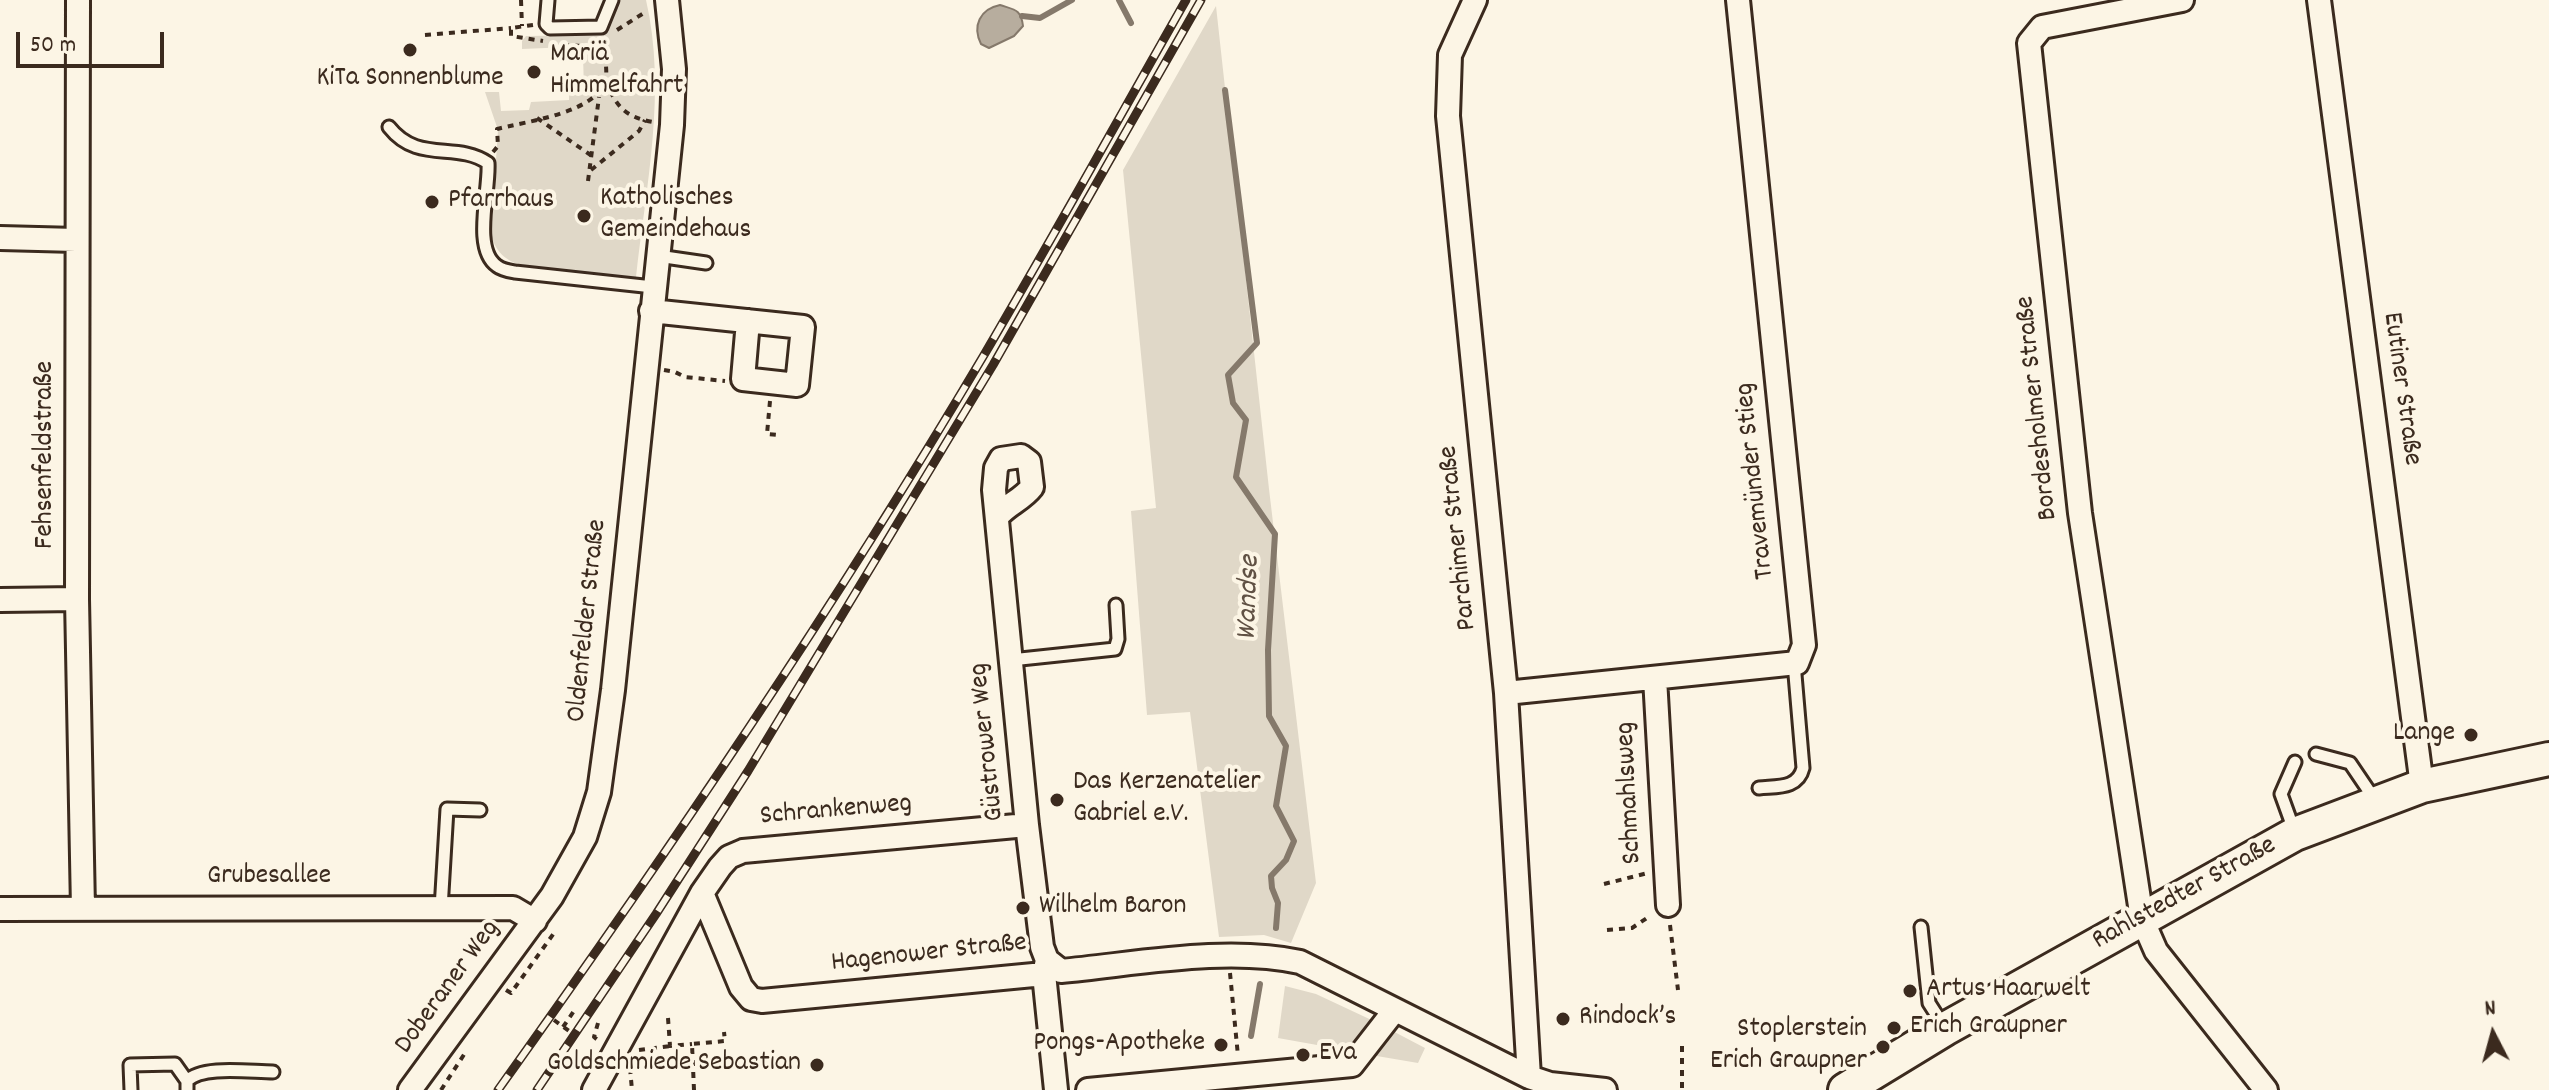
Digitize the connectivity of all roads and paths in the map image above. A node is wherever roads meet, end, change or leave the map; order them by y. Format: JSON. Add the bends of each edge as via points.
{"nodes":[{"id":1,"x":78,"y":0,"type":"edge"},
{"id":2,"x":521,"y":0,"type":"edge"},
{"id":3,"x":548,"y":0,"type":"edge"},
{"id":4,"x":612,"y":0,"type":"edge"},
{"id":5,"x":667,"y":0,"type":"edge"},
{"id":6,"x":1475,"y":0,"type":"edge"},
{"id":7,"x":1738,"y":0,"type":"edge"},
{"id":8,"x":2177,"y":0,"type":"edge"},
{"id":9,"x":2319,"y":0,"type":"edge"},
{"id":10,"x":522,"y":26,"type":"dead end"},
{"id":11,"x":511,"y":28,"type":"dead end"},
{"id":12,"x":425,"y":35,"type":"dead end"},
{"id":13,"x":606,"y":78,"type":"junction"},
{"id":14,"x":599,"y":94,"type":"junction"},
{"id":15,"x":537,"y":118,"type":"junction"},
{"id":16,"x":645,"y":120,"type":"junction"},
{"id":17,"x":672,"y":125,"type":"junction"},
{"id":18,"x":389,"y":127,"type":"dead end"},
{"id":19,"x":592,"y":156,"type":"junction"},
{"id":20,"x":486,"y":161,"type":"junction"},
{"id":21,"x":590,"y":172,"type":"junction"},
{"id":22,"x":588,"y":181,"type":"dead end"},
{"id":23,"x":0,"y":238,"type":"edge"},
{"id":24,"x":76,"y":240,"type":"junction"},
{"id":25,"x":657,"y":256,"type":"junction"},
{"id":26,"x":706,"y":263,"type":"dead end"},
{"id":27,"x":653,"y":287,"type":"junction"},
{"id":28,"x":651,"y":311,"type":"junction"},
{"id":29,"x":748,"y":321,"type":"junction"},
{"id":30,"x":646,"y":368,"type":"junction"},
{"id":31,"x":743,"y":379,"type":"junction"},
{"id":32,"x":772,"y":382,"type":"junction"},
{"id":33,"x":778,"y":435,"type":"dead end"},
{"id":34,"x":998,"y":516,"type":"dead end"},
{"id":35,"x":77,"y":599,"type":"junction"},
{"id":36,"x":0,"y":600,"type":"edge"},
{"id":37,"x":1116,"y":605,"type":"dead end"},
{"id":38,"x":1011,"y":660,"type":"junction"},
{"id":39,"x":1794,"y":663,"type":"junction"},
{"id":40,"x":1655,"y":678,"type":"junction"},
{"id":41,"x":1506,"y":693,"type":"junction"},
{"id":42,"x":2316,"y":754,"type":"dead end"},
{"id":43,"x":2549,"y":759,"type":"edge"},
{"id":44,"x":2295,"y":762,"type":"dead end"},
{"id":45,"x":2422,"y":786,"type":"junction"},
{"id":46,"x":1759,"y":788,"type":"dead end"},
{"id":47,"x":2377,"y":803,"type":"junction"},
{"id":48,"x":480,"y":810,"type":"dead end"},
{"id":49,"x":1027,"y":825,"type":"junction"},
{"id":50,"x":2295,"y":834,"type":"junction"},
{"id":51,"x":1666,"y":868,"type":"junction"},
{"id":52,"x":1604,"y":884,"type":"dead end"},
{"id":53,"x":702,"y":893,"type":"junction"},
{"id":54,"x":1668,"y":905,"type":"junction"},
{"id":55,"x":0,"y":909,"type":"edge"},
{"id":56,"x":83,"y":909,"type":"junction"},
{"id":57,"x":441,"y":909,"type":"junction"},
{"id":58,"x":2142,"y":919,"type":"junction"},
{"id":59,"x":535,"y":921,"type":"junction"},
{"id":60,"x":1921,"y":927,"type":"dead end"},
{"id":61,"x":1607,"y":930,"type":"dead end"},
{"id":62,"x":1229,"y":955,"type":"junction"},
{"id":63,"x":1046,"y":967,"type":"junction"},
{"id":64,"x":1678,"y":990,"type":"dead end"},
{"id":65,"x":576,"y":1008,"type":"dead end"},
{"id":66,"x":1394,"y":1011,"type":"junction"},
{"id":67,"x":668,"y":1018,"type":"dead end"},
{"id":68,"x":554,"y":1020,"type":"dead end"},
{"id":69,"x":598,"y":1023,"type":"dead end"},
{"id":70,"x":563,"y":1027,"type":"junction"},
{"id":71,"x":1945,"y":1029,"type":"junction"},
{"id":72,"x":724,"y":1032,"type":"dead end"},
{"id":73,"x":572,"y":1033,"type":"dead end"},
{"id":74,"x":594,"y":1037,"type":"dead end"},
{"id":75,"x":692,"y":1044,"type":"junction"},
{"id":76,"x":670,"y":1046,"type":"junction"},
{"id":77,"x":1682,"y":1046,"type":"dead end"},
{"id":78,"x":634,"y":1051,"type":"dead end"},
{"id":79,"x":630,"y":1065,"type":"dead end"},
{"id":80,"x":273,"y":1072,"type":"dead end"},
{"id":81,"x":1529,"y":1077,"type":"junction"},
{"id":82,"x":1240,"y":1082,"type":"edge"},
{"id":83,"x":187,"y":1086,"type":"edge"},
{"id":84,"x":131,"y":1090,"type":"edge"},
{"id":85,"x":410,"y":1090,"type":"edge"},
{"id":86,"x":594,"y":1090,"type":"edge"},
{"id":87,"x":632,"y":1090,"type":"edge"},
{"id":88,"x":694,"y":1090,"type":"edge"},
{"id":89,"x":1056,"y":1090,"type":"edge"},
{"id":90,"x":1088,"y":1090,"type":"edge"},
{"id":91,"x":1605,"y":1090,"type":"edge"},
{"id":92,"x":1682,"y":1090,"type":"edge"},
{"id":93,"x":1845,"y":1090,"type":"edge"},
{"id":94,"x":2266,"y":1090,"type":"edge"}],
"edges":[{"from":1,"to":24,"type":"street","name":"Fehsenfeldstraße"},
{"from":2,"to":10,"type":"path"},
{"from":3,"to":4,"type":"lane","via":[[550,28],[601,27]]},
{"from":5,"to":13,"type":"path","via":[[611,37],[604,47]]},
{"from":5,"to":17,"type":"street","name":"Oldenfelder Straße","via":[[674,69]]},
{"from":6,"to":41,"type":"street","name":"Parchimer Straße","via":[[1450,55],[1448,116]]},
{"from":7,"to":39,"type":"street","name":"Travemünder Stieg","via":[[1804,645]]},
{"from":8,"to":58,"type":"street","name":"Bordesholmer Straße","via":[[2042,27],[2029,43],[2080,513]]},
{"from":9,"to":45,"type":"street","name":"Eutiner Straße"},
{"from":11,"to":12,"type":"path"},
{"from":13,"to":14,"type":"path"},
{"from":13,"to":16,"type":"path","via":[[613,99],[628,114]]},
{"from":14,"to":15,"type":"path","via":[[591,102]]},
{"from":14,"to":19,"type":"path"},
{"from":15,"to":19,"type":"path"},
{"from":15,"to":20,"type":"path","via":[[497,129],[498,146]]},
{"from":16,"to":17,"type":"path"},
{"from":16,"to":21,"type":"path"},
{"from":17,"to":25,"type":"street","name":"Oldenfelder Straße"},
{"from":18,"to":20,"type":"lane","via":[[399,141],[421,150]]},
{"from":19,"to":21,"type":"path"},
{"from":20,"to":27,"type":"lane","via":[[485,249],[498,267]]},
{"from":21,"to":22,"type":"path"},
{"from":23,"to":24,"type":"street"},
{"from":24,"to":35,"type":"street","name":"Fehsenfeldstraße"},
{"from":25,"to":26,"type":"lane"},
{"from":25,"to":27,"type":"street","name":"Oldenfelder Straße"},
{"from":27,"to":28,"type":"street","name":"Oldenfelder Straße"},
{"from":28,"to":29,"type":"street"},
{"from":28,"to":30,"type":"street","name":"Oldenfelder Straße"},
{"from":29,"to":31,"type":"street"},
{"from":29,"to":32,"type":"street","via":[[803,327],[797,385]]},
{"from":30,"to":31,"type":"path","via":[[685,377]]},
{"from":30,"to":59,"type":"street","name":"Oldenfelder Straße","via":[[599,792],[574,860]]},
{"from":31,"to":32,"type":"street"},
{"from":32,"to":33,"type":"path","via":[[767,434]]},
{"from":34,"to":38,"type":"street","name":"Güstrower Weg"},
{"from":35,"to":36,"type":"street"},
{"from":35,"to":56,"type":"street","name":"Fehsenfeldstraße"},
{"from":37,"to":38,"type":"lane","via":[[1115,649]]},
{"from":38,"to":49,"type":"street","name":"Güstrower Weg"},
{"from":39,"to":40,"type":"street"},
{"from":39,"to":46,"type":"lane","via":[[1801,777],[1796,783]]},
{"from":40,"to":41,"type":"street"},
{"from":40,"to":51,"type":"street","name":"Schmahlsweg"},
{"from":41,"to":81,"type":"street","name":"Parchimer Straße"},
{"from":42,"to":47,"type":"lane","via":[[2350,763]]},
{"from":43,"to":45,"type":"main road","name":"Rahlstedter Straße"},
{"from":44,"to":50,"type":"lane","via":[[2281,794]]},
{"from":45,"to":47,"type":"main road","name":"Rahlstedter Straße"},
{"from":47,"to":50,"type":"main road","name":"Rahlstedter Straße"},
{"from":48,"to":57,"type":"lane","via":[[447,809]]},
{"from":49,"to":53,"type":"street","name":"Schrankenweg","via":[[743,851],[729,857]]},
{"from":49,"to":63,"type":"street","name":"Güstrower Weg"},
{"from":50,"to":58,"type":"main road","name":"Rahlstedter Straße"},
{"from":51,"to":52,"type":"path"},
{"from":51,"to":54,"type":"street","name":"Schmahlsweg"},
{"from":53,"to":63,"type":"street","name":"Hagenower Straße","via":[[741,987],[751,999],[813,997]]},
{"from":53,"to":86,"type":"street","name":"Schrankenweg"},
{"from":54,"to":61,"type":"path","via":[[1632,928]]},
{"from":54,"to":64,"type":"path"},
{"from":55,"to":56,"type":"street","name":"Grubesallee"},
{"from":56,"to":57,"type":"street","name":"Grubesallee"},
{"from":57,"to":59,"type":"street","name":"Grubesallee","via":[[513,908]]},
{"from":58,"to":71,"type":"main road","name":"Rahlstedter Straße"},
{"from":58,"to":94,"type":"street","name":"Bordesholmer Straße","via":[[2156,951]]},
{"from":59,"to":85,"type":"street","name":"Doberaner Weg"},
{"from":60,"to":71,"type":"lane","via":[[1929,1003]]},
{"from":62,"to":63,"type":"street","name":"Hagenower Straße","via":[[1061,971]]},
{"from":62,"to":66,"type":"street","name":"Hagenower Straße","via":[[1300,962]]},
{"from":62,"to":82,"type":"path"},
{"from":63,"to":89,"type":"street","name":"Güstrower Weg"},
{"from":65,"to":70,"type":"path"},
{"from":66,"to":81,"type":"street","name":"Hagenower Straße"},
{"from":66,"to":82,"type":"street","via":[[1352,1065]]},
{"from":67,"to":76,"type":"path"},
{"from":68,"to":70,"type":"path"},
{"from":69,"to":74,"type":"path"},
{"from":70,"to":73,"type":"path"},
{"from":71,"to":93,"type":"main road","name":"Rahlstedter Straße"},
{"from":72,"to":75,"type":"path","via":[[725,1041]]},
{"from":75,"to":76,"type":"path"},
{"from":75,"to":88,"type":"path"},
{"from":76,"to":78,"type":"path"},
{"from":77,"to":92,"type":"path"},
{"from":79,"to":87,"type":"path"},
{"from":80,"to":83,"type":"lane","via":[[208,1072],[193,1075]]},
{"from":81,"to":91,"type":"street","name":"Hagenower Straße"},
{"from":82,"to":90,"type":"street"},
{"from":83,"to":84,"type":"lane","via":[[175,1064],[130,1065]]}]}
